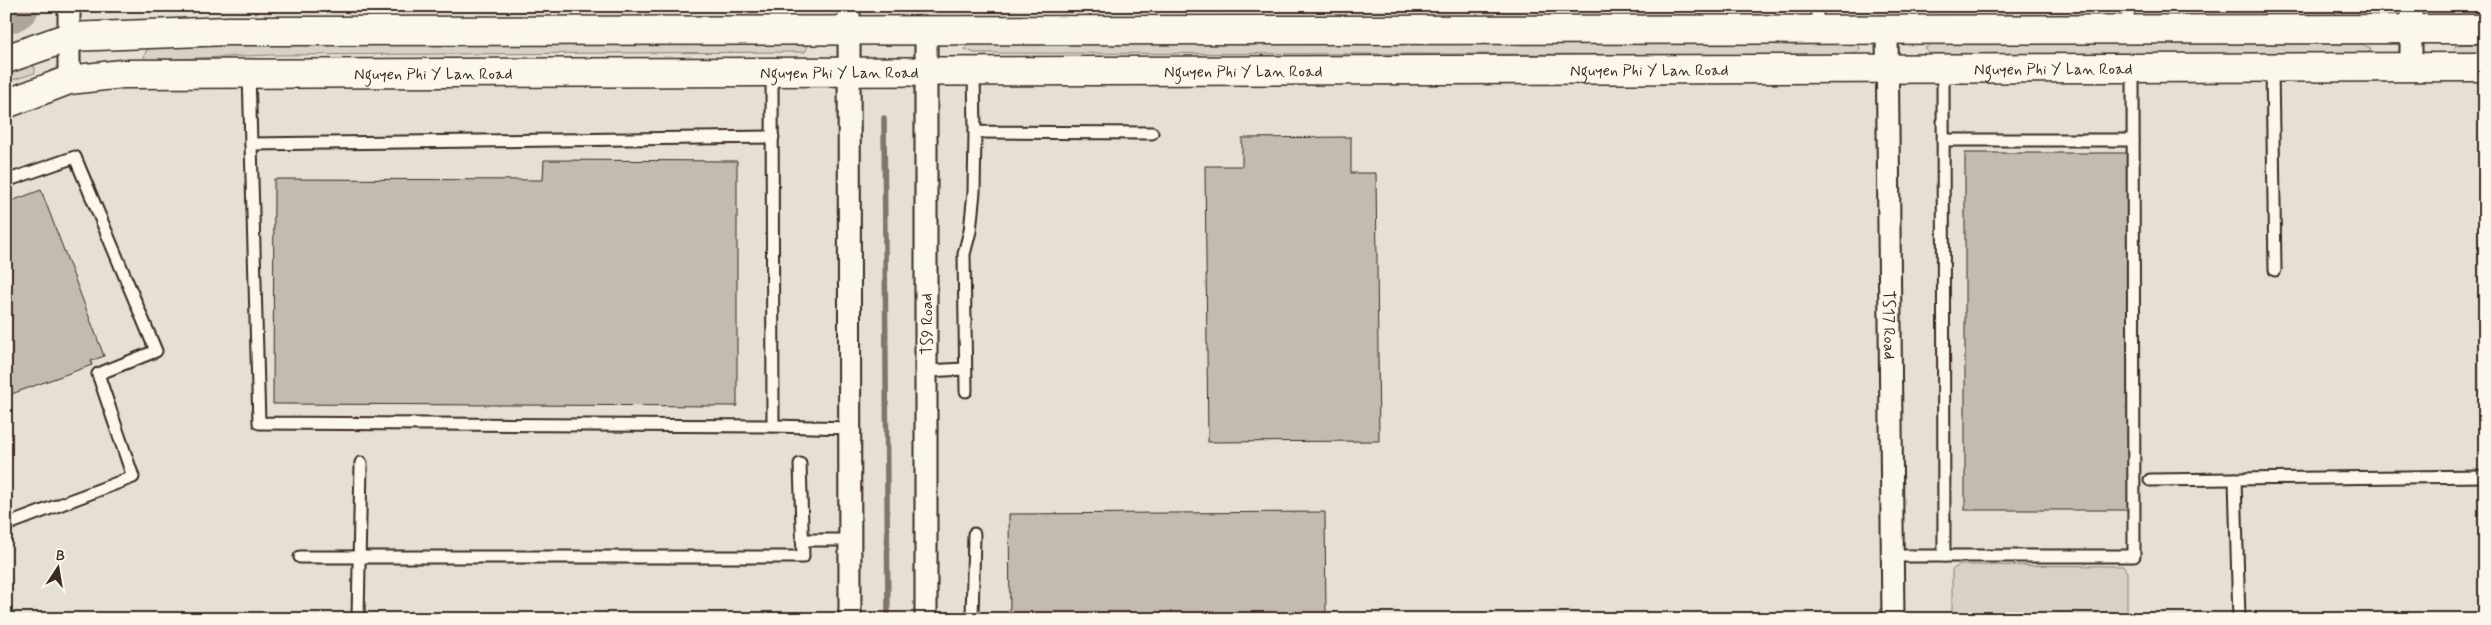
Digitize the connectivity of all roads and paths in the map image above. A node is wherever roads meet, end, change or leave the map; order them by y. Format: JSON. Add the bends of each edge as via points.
{"nodes":[{"id":1,"x":69,"y":6,"type":"edge"},
{"id":2,"x":849,"y":18,"type":"edge"},
{"id":3,"x":2128,"y":18,"type":"edge"},
{"id":4,"x":2411,"y":18,"type":"edge"},
{"id":5,"x":1817,"y":19,"type":"edge"},
{"id":6,"x":2485,"y":29,"type":"edge"},
{"id":7,"x":926,"y":30,"type":"junction"},
{"id":8,"x":1887,"y":31,"type":"junction"},
{"id":9,"x":69,"y":36,"type":"junction"},
{"id":10,"x":6,"y":59,"type":"edge"},
{"id":11,"x":1888,"y":68,"type":"junction"},
{"id":12,"x":1943,"y":68,"type":"junction"},
{"id":13,"x":2132,"y":68,"type":"junction"},
{"id":14,"x":2272,"y":68,"type":"junction"},
{"id":15,"x":2411,"y":68,"type":"junction"},
{"id":16,"x":2485,"y":68,"type":"edge"},
{"id":17,"x":926,"y":72,"type":"junction"},
{"id":18,"x":974,"y":72,"type":"junction"},
{"id":19,"x":772,"y":73,"type":"junction"},
{"id":20,"x":850,"y":73,"type":"junction"},
{"id":21,"x":249,"y":74,"type":"junction"},
{"id":22,"x":69,"y":80,"type":"junction"},
{"id":23,"x":6,"y":104,"type":"edge"},
{"id":24,"x":975,"y":132,"type":"junction"},
{"id":25,"x":1152,"y":133,"type":"dead end"},
{"id":26,"x":773,"y":137,"type":"junction"},
{"id":27,"x":1943,"y":140,"type":"junction"},
{"id":28,"x":2133,"y":140,"type":"junction"},
{"id":29,"x":251,"y":144,"type":"junction"},
{"id":30,"x":6,"y":181,"type":"edge"},
{"id":31,"x":2275,"y":270,"type":"dead end"},
{"id":32,"x":965,"y":369,"type":"junction"},
{"id":33,"x":926,"y":371,"type":"junction"},
{"id":34,"x":966,"y":391,"type":"dead end"},
{"id":35,"x":773,"y":426,"type":"junction"},
{"id":36,"x":850,"y":428,"type":"junction"},
{"id":37,"x":361,"y":462,"type":"dead end"},
{"id":38,"x":800,"y":464,"type":"dead end"},
{"id":39,"x":2485,"y":476,"type":"edge"},
{"id":40,"x":2235,"y":479,"type":"junction"},
{"id":41,"x":2150,"y":480,"type":"dead end"},
{"id":42,"x":6,"y":525,"type":"edge"},
{"id":43,"x":974,"y":534,"type":"dead end"},
{"id":44,"x":802,"y":540,"type":"junction"},
{"id":45,"x":850,"y":540,"type":"junction"},
{"id":46,"x":1892,"y":556,"type":"junction"},
{"id":47,"x":1944,"y":556,"type":"junction"},
{"id":48,"x":300,"y":557,"type":"dead end"},
{"id":49,"x":359,"y":557,"type":"junction"},
{"id":50,"x":358,"y":619,"type":"edge"},
{"id":51,"x":850,"y":619,"type":"edge"},
{"id":52,"x":926,"y":619,"type":"edge"},
{"id":53,"x":972,"y":619,"type":"edge"},
{"id":54,"x":1893,"y":619,"type":"edge"},
{"id":55,"x":2239,"y":619,"type":"edge"}],
"edges":[{"from":1,"to":9,"type":"street"},
{"from":2,"to":7,"type":"main road"},
{"from":2,"to":9,"type":"main road"},
{"from":2,"to":20,"type":"street"},
{"from":3,"to":4,"type":"main road"},
{"from":3,"to":8,"type":"main road"},
{"from":4,"to":6,"type":"main road"},
{"from":4,"to":15,"type":"street"},
{"from":5,"to":7,"type":"main road"},
{"from":5,"to":8,"type":"main road"},
{"from":7,"to":17,"type":"street","name":"TS9 Road"},
{"from":8,"to":11,"type":"street","name":"TS17 Road"},
{"from":9,"to":10,"type":"main road"},
{"from":9,"to":22,"type":"street"},
{"from":11,"to":12,"type":"main road","name":"Nguyen Phi Y Lan Road"},
{"from":11,"to":18,"type":"main road","name":"Nguyen Phi Y Lan Road"},
{"from":11,"to":46,"type":"street","name":"TS17 Road"},
{"from":12,"to":13,"type":"main road","name":"Nguyen Phi Y Lan Road"},
{"from":12,"to":27,"type":"lane"},
{"from":13,"to":14,"type":"main road","name":"Nguyen Phi Y Lan Road"},
{"from":13,"to":28,"type":"lane"},
{"from":14,"to":15,"type":"main road","name":"Nguyen Phi Y Lan Road"},
{"from":14,"to":31,"type":"lane"},
{"from":15,"to":16,"type":"main road","name":"Nguyen Phi Y Lan Road"},
{"from":17,"to":18,"type":"main road","name":"Nguyen Phi Y Lan Road"},
{"from":17,"to":20,"type":"main road","name":"Nguyen Phi Y Lan Road"},
{"from":17,"to":33,"type":"street","name":"TS9 Road"},
{"from":18,"to":24,"type":"lane"},
{"from":19,"to":20,"type":"main road","name":"Nguyen Phi Y Lan Road"},
{"from":19,"to":21,"type":"main road","name":"Nguyen Phi Y Lan Road"},
{"from":19,"to":26,"type":"lane"},
{"from":20,"to":36,"type":"street"},
{"from":21,"to":22,"type":"main road","name":"Nguyen Phi Y Lan Road","via":[[122,74]]},
{"from":21,"to":29,"type":"lane"},
{"from":22,"to":23,"type":"main road","name":"Nguyen Phi Y Lan Road"},
{"from":24,"to":25,"type":"lane"},
{"from":24,"to":32,"type":"lane","via":[[974,192],[964,254]]},
{"from":26,"to":29,"type":"lane"},
{"from":26,"to":35,"type":"lane"},
{"from":27,"to":28,"type":"lane"},
{"from":27,"to":47,"type":"lane"},
{"from":28,"to":47,"type":"lane","via":[[2134,556]]},
{"from":29,"to":35,"type":"lane","via":[[258,423]]},
{"from":30,"to":42,"type":"lane","via":[[75,157],[156,350],[98,374],[133,477]]},
{"from":32,"to":33,"type":"lane"},
{"from":32,"to":34,"type":"lane"},
{"from":33,"to":52,"type":"street","name":"TS9 Road"},
{"from":35,"to":36,"type":"lane"},
{"from":36,"to":45,"type":"street"},
{"from":37,"to":49,"type":"lane"},
{"from":38,"to":44,"type":"lane"},
{"from":39,"to":40,"type":"lane"},
{"from":40,"to":41,"type":"lane"},
{"from":40,"to":55,"type":"lane"},
{"from":43,"to":53,"type":"lane"},
{"from":44,"to":45,"type":"lane"},
{"from":44,"to":49,"type":"lane","via":[[803,557]]},
{"from":45,"to":51,"type":"street"},
{"from":46,"to":47,"type":"lane"},
{"from":46,"to":54,"type":"street","name":"TS17 Road"},
{"from":48,"to":49,"type":"lane"},
{"from":49,"to":50,"type":"lane"}]}
